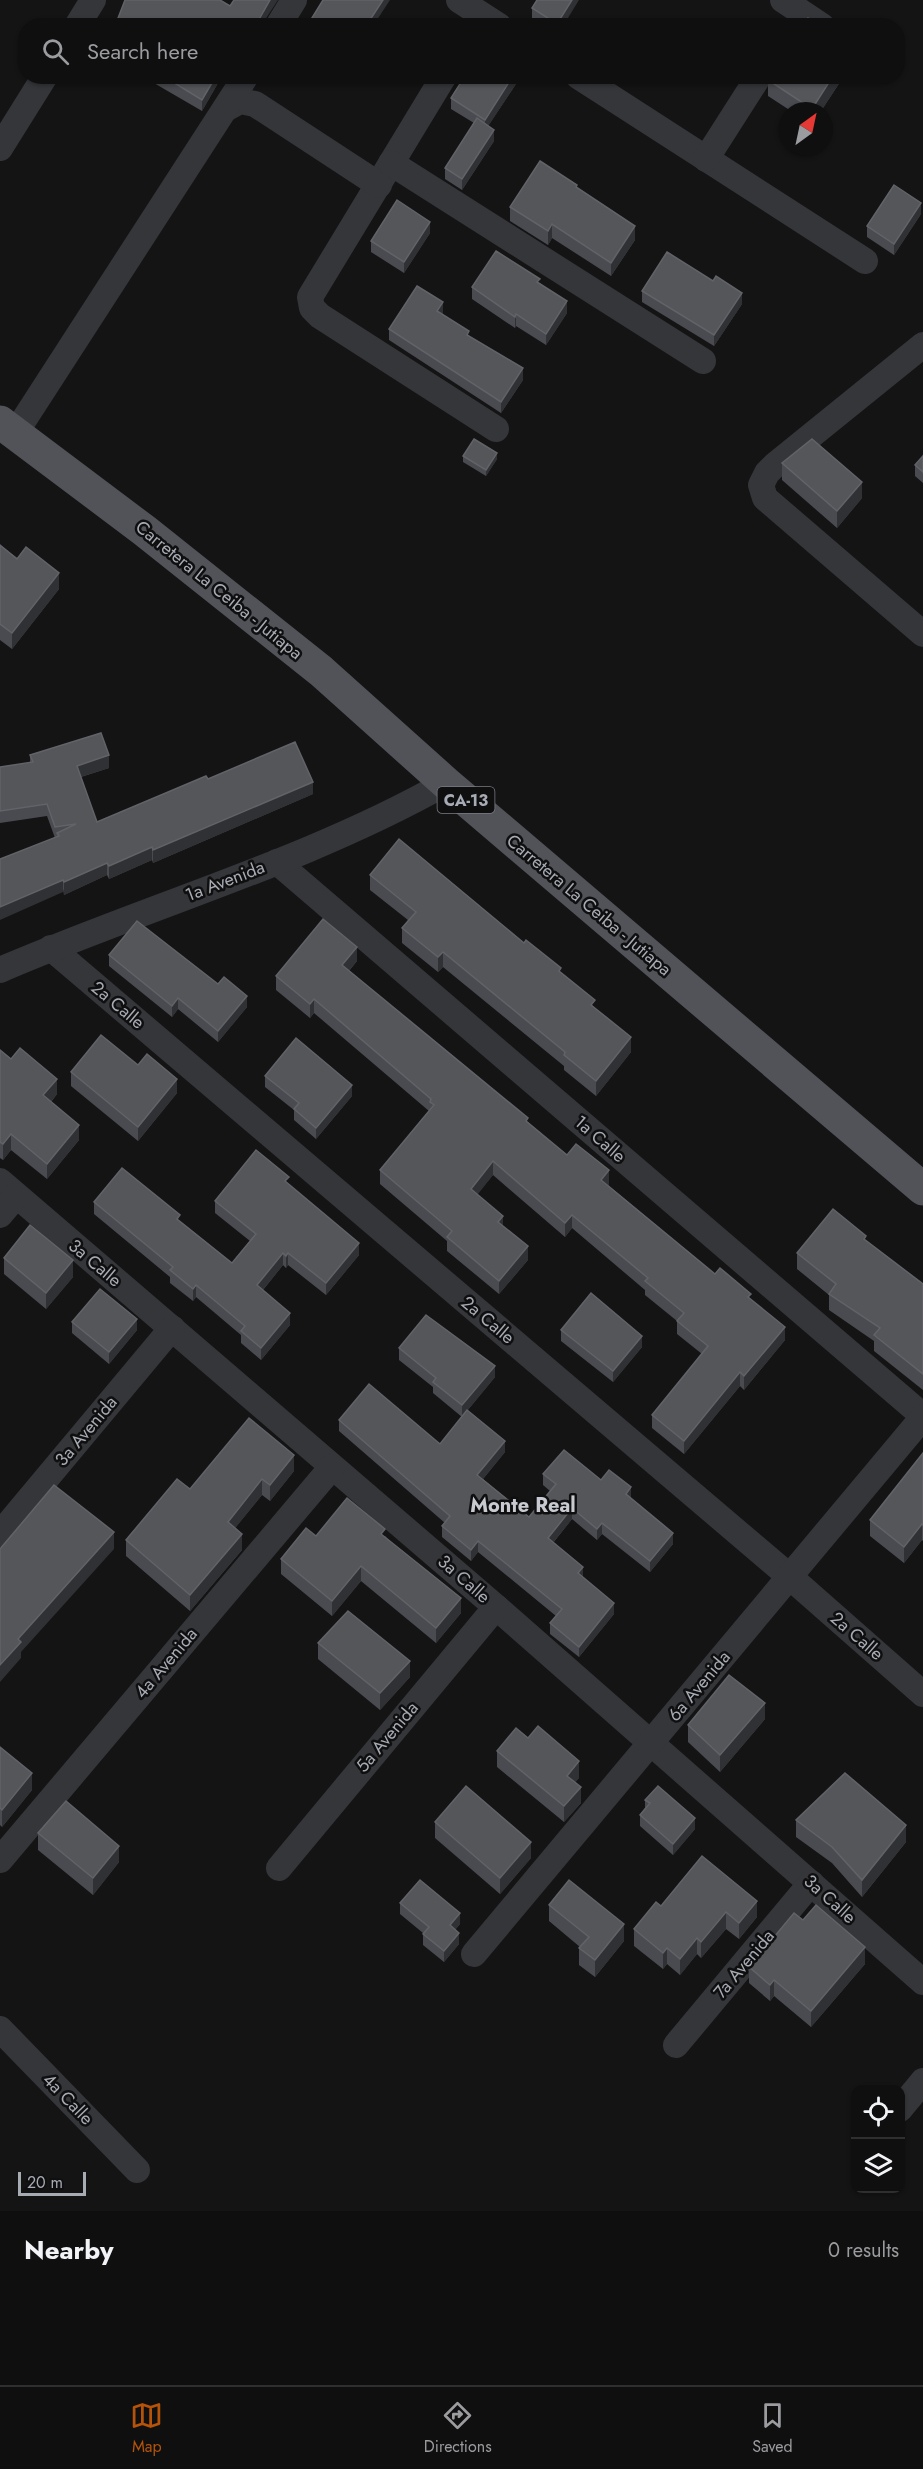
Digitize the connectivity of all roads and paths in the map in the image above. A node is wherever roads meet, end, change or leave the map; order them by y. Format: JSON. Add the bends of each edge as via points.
{"nodes":[{"id":1,"x":93,"y":0,"type":"edge"},
{"id":2,"x":294,"y":0,"type":"edge"},
{"id":3,"x":459,"y":0,"type":"edge"},
{"id":4,"x":796,"y":9,"type":"edge"},
{"id":5,"x":82,"y":18,"type":"edge"},
{"id":6,"x":283,"y":18,"type":"edge"},
{"id":7,"x":481,"y":18,"type":"edge"},
{"id":8,"x":810,"y":18,"type":"edge"},
{"id":9,"x":40,"y":84,"type":"edge"},
{"id":10,"x":241,"y":84,"type":"edge"},
{"id":11,"x":439,"y":84,"type":"edge"},
{"id":12,"x":590,"y":84,"type":"edge"},
{"id":13,"x":754,"y":84,"type":"edge"},
{"id":14,"x":226,"y":108,"type":"junction"},
{"id":15,"x":0,"y":148,"type":"edge"},
{"id":16,"x":706,"y":159,"type":"junction"},
{"id":17,"x":385,"y":174,"type":"junction"},
{"id":18,"x":865,"y":261,"type":"dead end"},
{"id":19,"x":919,"y":356,"type":"edge"},
{"id":20,"x":703,"y":361,"type":"dead end"},
{"id":21,"x":8,"y":427,"type":"edge"},
{"id":22,"x":496,"y":429,"type":"dead end"},
{"id":23,"x":923,"y":634,"type":"edge"},
{"id":24,"x":447,"y":783,"type":"junction"},
{"id":25,"x":277,"y":861,"type":"junction"},
{"id":26,"x":51,"y":948,"type":"junction"},
{"id":27,"x":0,"y":970,"type":"edge"},
{"id":28,"x":923,"y":1189,"type":"edge"},
{"id":29,"x":6,"y":1197,"type":"edge"},
{"id":30,"x":172,"y":1328,"type":"junction"},
{"id":31,"x":923,"y":1417,"type":"edge"},
{"id":32,"x":332,"y":1467,"type":"junction"},
{"id":33,"x":0,"y":1534,"type":"edge"},
{"id":34,"x":790,"y":1577,"type":"junction"},
{"id":35,"x":496,"y":1607,"type":"junction"},
{"id":36,"x":923,"y":1694,"type":"edge"},
{"id":37,"x":651,"y":1743,"type":"junction"},
{"id":38,"x":0,"y":1860,"type":"edge"},
{"id":39,"x":279,"y":1868,"type":"dead end"},
{"id":40,"x":811,"y":1882,"type":"junction"},
{"id":41,"x":474,"y":1954,"type":"dead end"},
{"id":42,"x":923,"y":1982,"type":"edge"},
{"id":43,"x":0,"y":2029,"type":"edge"},
{"id":44,"x":676,"y":2045,"type":"dead end"},
{"id":45,"x":923,"y":2081,"type":"edge"},
{"id":46,"x":905,"y":2103,"type":"edge"},
{"id":47,"x":137,"y":2170,"type":"dead end"}],
"edges":[{"from":1,"to":5,"type":"street"},
{"from":2,"to":6,"type":"street"},
{"from":3,"to":7,"type":"street"},
{"from":4,"to":8,"type":"street"},
{"from":9,"to":15,"type":"street"},
{"from":10,"to":14,"type":"street"},
{"from":11,"to":17,"type":"street"},
{"from":12,"to":16,"type":"street"},
{"from":13,"to":16,"type":"street"},
{"from":14,"to":17,"type":"street","via":[[240,100],[255,104]]},
{"from":14,"to":21,"type":"street"},
{"from":16,"to":18,"type":"street"},
{"from":17,"to":20,"type":"street"},
{"from":17,"to":22,"type":"street","via":[[310,297],[312,308]]},
{"from":19,"to":23,"type":"street","via":[[776,464],[761,484],[765,498]]},
{"from":21,"to":24,"type":"main road","name":"Carretera La Ceiba - Jutiapa","number":"CA-13","via":[[321,671]]},
{"from":24,"to":25,"type":"street","name":"1a Avenida","via":[[395,812]]},
{"from":24,"to":28,"type":"main road","name":"Carretera La Ceiba - Jutiapa","number":"CA-13"},
{"from":25,"to":26,"type":"street","name":"1a Avenida"},
{"from":25,"to":31,"type":"street","name":"1a Calle"},
{"from":26,"to":27,"type":"street","name":"1a Avenida"},
{"from":26,"to":34,"type":"street","name":"2a Calle"},
{"from":29,"to":30,"type":"street","name":"3a Calle"},
{"from":30,"to":32,"type":"street","name":"3a Calle"},
{"from":30,"to":33,"type":"street","name":"3a Avenida"},
{"from":31,"to":34,"type":"street","name":"6a Avenida"},
{"from":32,"to":35,"type":"street","name":"3a Calle"},
{"from":32,"to":38,"type":"street","name":"4a Avenida"},
{"from":34,"to":36,"type":"street","name":"2a Calle"},
{"from":34,"to":37,"type":"street","name":"6a Avenida"},
{"from":35,"to":37,"type":"street","name":"3a Calle"},
{"from":35,"to":39,"type":"street","name":"5a Avenida"},
{"from":37,"to":40,"type":"street","name":"3a Calle"},
{"from":37,"to":41,"type":"street","name":"6a Avenida"},
{"from":40,"to":42,"type":"street","name":"3a Calle"},
{"from":40,"to":44,"type":"street","name":"7a Avenida"},
{"from":43,"to":47,"type":"street","name":"4a Calle"},
{"from":45,"to":46,"type":"street"}]}
